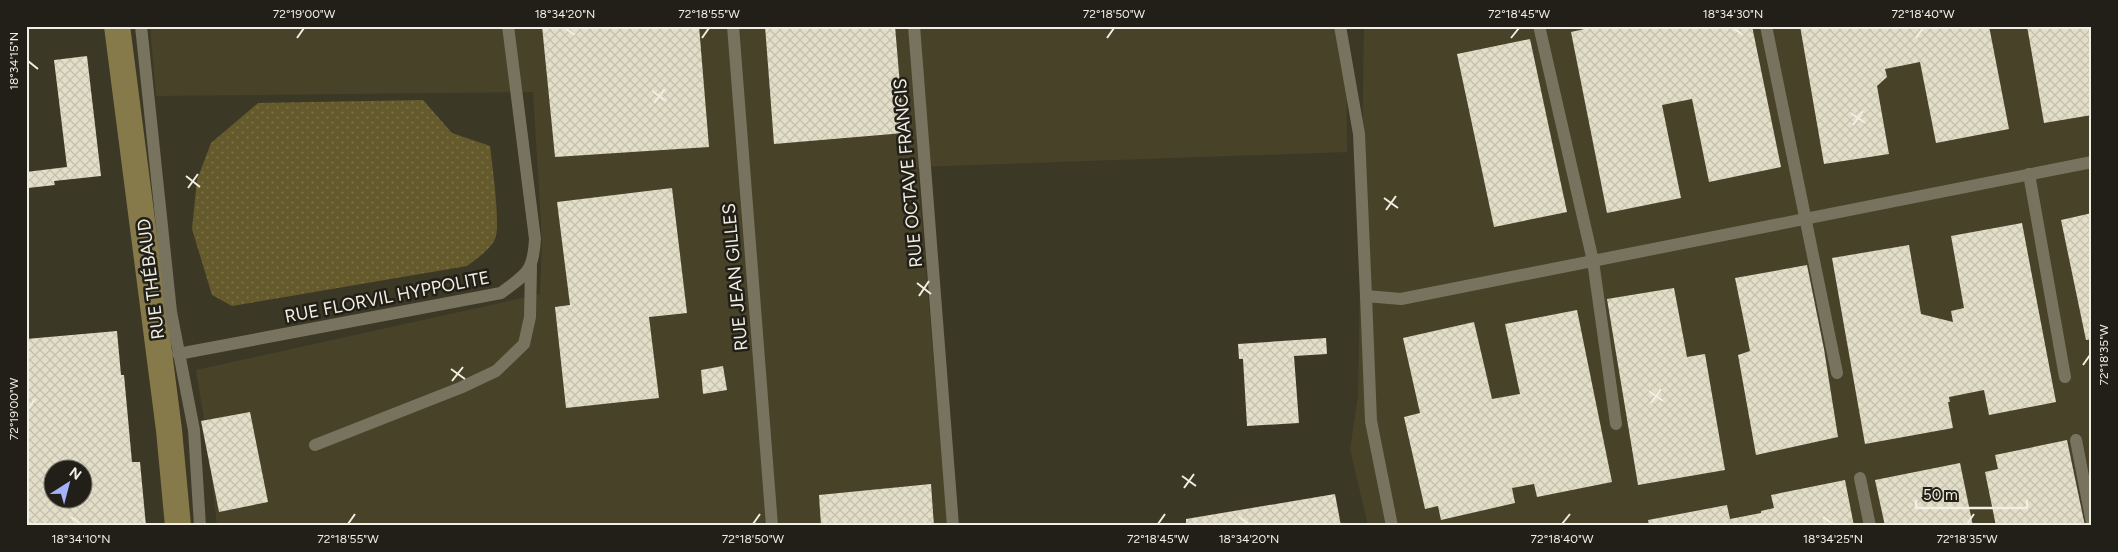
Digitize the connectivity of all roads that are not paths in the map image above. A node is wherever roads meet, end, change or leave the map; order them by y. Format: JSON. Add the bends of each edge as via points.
{"nodes":[{"id":1,"x":141,"y":26,"type":"edge"},
{"id":2,"x":508,"y":26,"type":"edge"},
{"id":3,"x":733,"y":26,"type":"edge"},
{"id":4,"x":914,"y":26,"type":"edge"},
{"id":5,"x":1340,"y":26,"type":"edge"},
{"id":6,"x":1766,"y":26,"type":"edge"},
{"id":7,"x":1540,"y":30,"type":"dead end"},
{"id":8,"x":2092,"y":162,"type":"edge"},
{"id":9,"x":2028,"y":174,"type":"junction"},
{"id":10,"x":1806,"y":219,"type":"junction"},
{"id":11,"x":1593,"y":261,"type":"junction"},
{"id":12,"x":531,"y":267,"type":"junction"},
{"id":13,"x":1366,"y":296,"type":"junction"},
{"id":14,"x":178,"y":354,"type":"junction"},
{"id":15,"x":1837,"y":373,"type":"dead end"},
{"id":16,"x":2065,"y":377,"type":"dead end"},
{"id":17,"x":1616,"y":424,"type":"dead end"},
{"id":18,"x":2076,"y":440,"type":"dead end"},
{"id":19,"x":315,"y":445,"type":"dead end"},
{"id":20,"x":1860,"y":478,"type":"dead end"},
{"id":21,"x":2092,"y":523,"type":"edge"},
{"id":22,"x":200,"y":526,"type":"edge"},
{"id":23,"x":772,"y":526,"type":"edge"},
{"id":24,"x":954,"y":526,"type":"edge"},
{"id":25,"x":1392,"y":526,"type":"edge"},
{"id":26,"x":1870,"y":526,"type":"edge"}],
"edges":[{"from":1,"to":14,"type":"street","name":"RUE THÉBAUD"},
{"from":2,"to":12,"type":"street","via":[[535,239]]},
{"from":3,"to":23,"type":"street","name":"RUE JEAN GILLES"},
{"from":4,"to":24,"type":"street","name":"RUE OCTAVE FRANCIS"},
{"from":5,"to":13,"type":"street","via":[[1359,134]]},
{"from":6,"to":10,"type":"street"},
{"from":7,"to":11,"type":"street"},
{"from":8,"to":9,"type":"street"},
{"from":9,"to":10,"type":"street"},
{"from":9,"to":16,"type":"street"},
{"from":10,"to":11,"type":"street"},
{"from":10,"to":15,"type":"street"},
{"from":11,"to":13,"type":"street","via":[[1401,299]]},
{"from":11,"to":17,"type":"street"},
{"from":12,"to":14,"type":"street","name":"RUE FLORVIL HYPPOLITE","via":[[501,293]]},
{"from":12,"to":19,"type":"street","via":[[530,317],[524,344],[496,371]]},
{"from":13,"to":25,"type":"street","via":[[1371,421]]},
{"from":14,"to":22,"type":"street","name":"RUE THÉBAUD","via":[[194,430]]},
{"from":18,"to":21,"type":"street"},
{"from":20,"to":26,"type":"street"}]}
